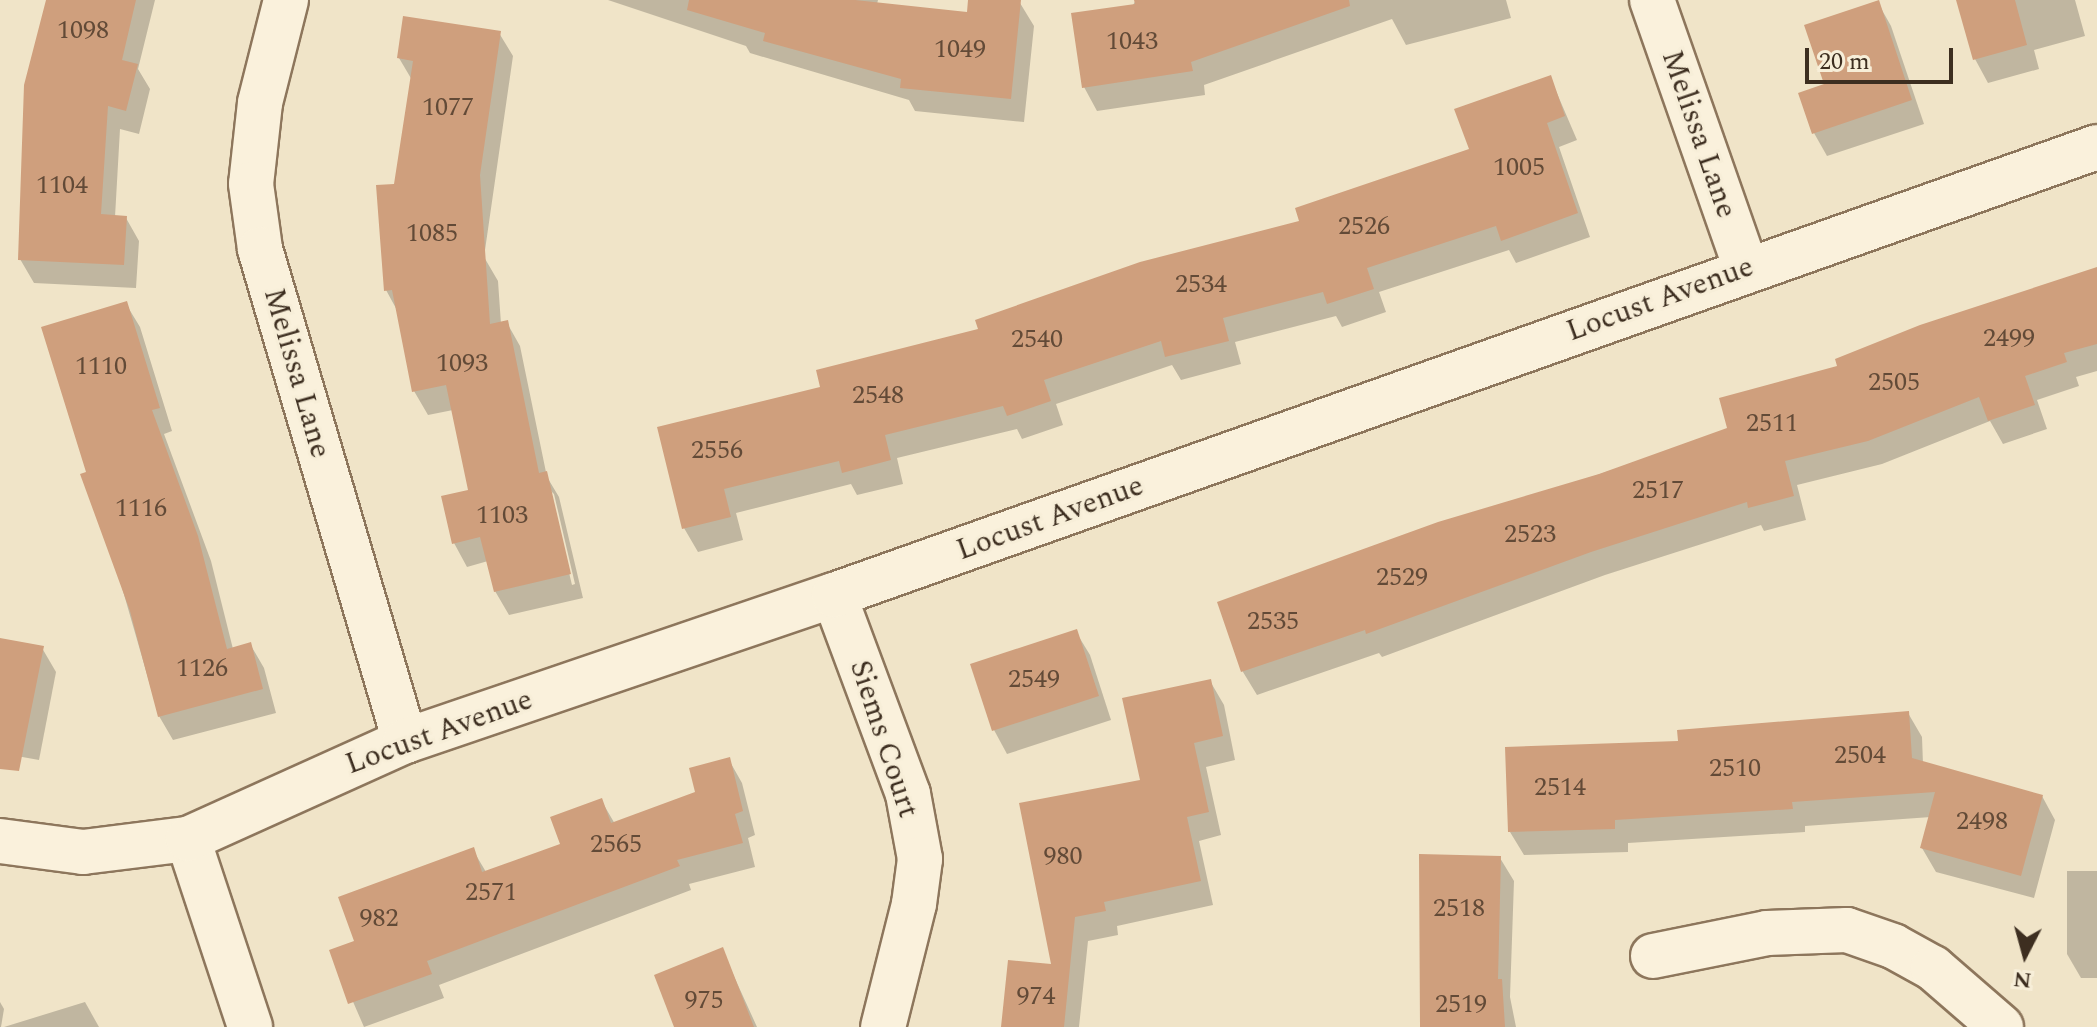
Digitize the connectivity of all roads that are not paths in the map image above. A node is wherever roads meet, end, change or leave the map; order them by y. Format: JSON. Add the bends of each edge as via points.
{"nodes":[{"id":1,"x":286,"y":0,"type":"edge"},
{"id":2,"x":1652,"y":0,"type":"edge"},
{"id":3,"x":2097,"y":147,"type":"edge"},
{"id":4,"x":1746,"y":269,"type":"junction"},
{"id":5,"x":834,"y":595,"type":"junction"},
{"id":6,"x":405,"y":741,"type":"junction"},
{"id":7,"x":188,"y":839,"type":"junction"},
{"id":8,"x":0,"y":841,"type":"edge"},
{"id":9,"x":1653,"y":956,"type":"dead end"},
{"id":10,"x":250,"y":1027,"type":"edge"},
{"id":11,"x":883,"y":1027,"type":"edge"},
{"id":12,"x":2001,"y":1027,"type":"edge"}],
"edges":[{"from":1,"to":6,"type":"street","name":"Melissa Lane","via":[[260,103],[251,184],[260,249]]},
{"from":2,"to":4,"type":"street","name":"Melissa Lane"},
{"from":3,"to":4,"type":"street","name":"Locust Avenue"},
{"from":4,"to":5,"type":"street","name":"Locust Avenue"},
{"from":5,"to":6,"type":"street","name":"Locust Avenue"},
{"from":5,"to":11,"type":"street","name":"Siems Court","via":[[908,794],[920,859]]},
{"from":6,"to":7,"type":"street","name":"Locust Avenue"},
{"from":7,"to":8,"type":"street","name":"Locust Avenue","via":[[83,852]]},
{"from":7,"to":10,"type":"street"},
{"from":9,"to":12,"type":"street","via":[[1767,933],[1847,930],[1933,968]]}]}
